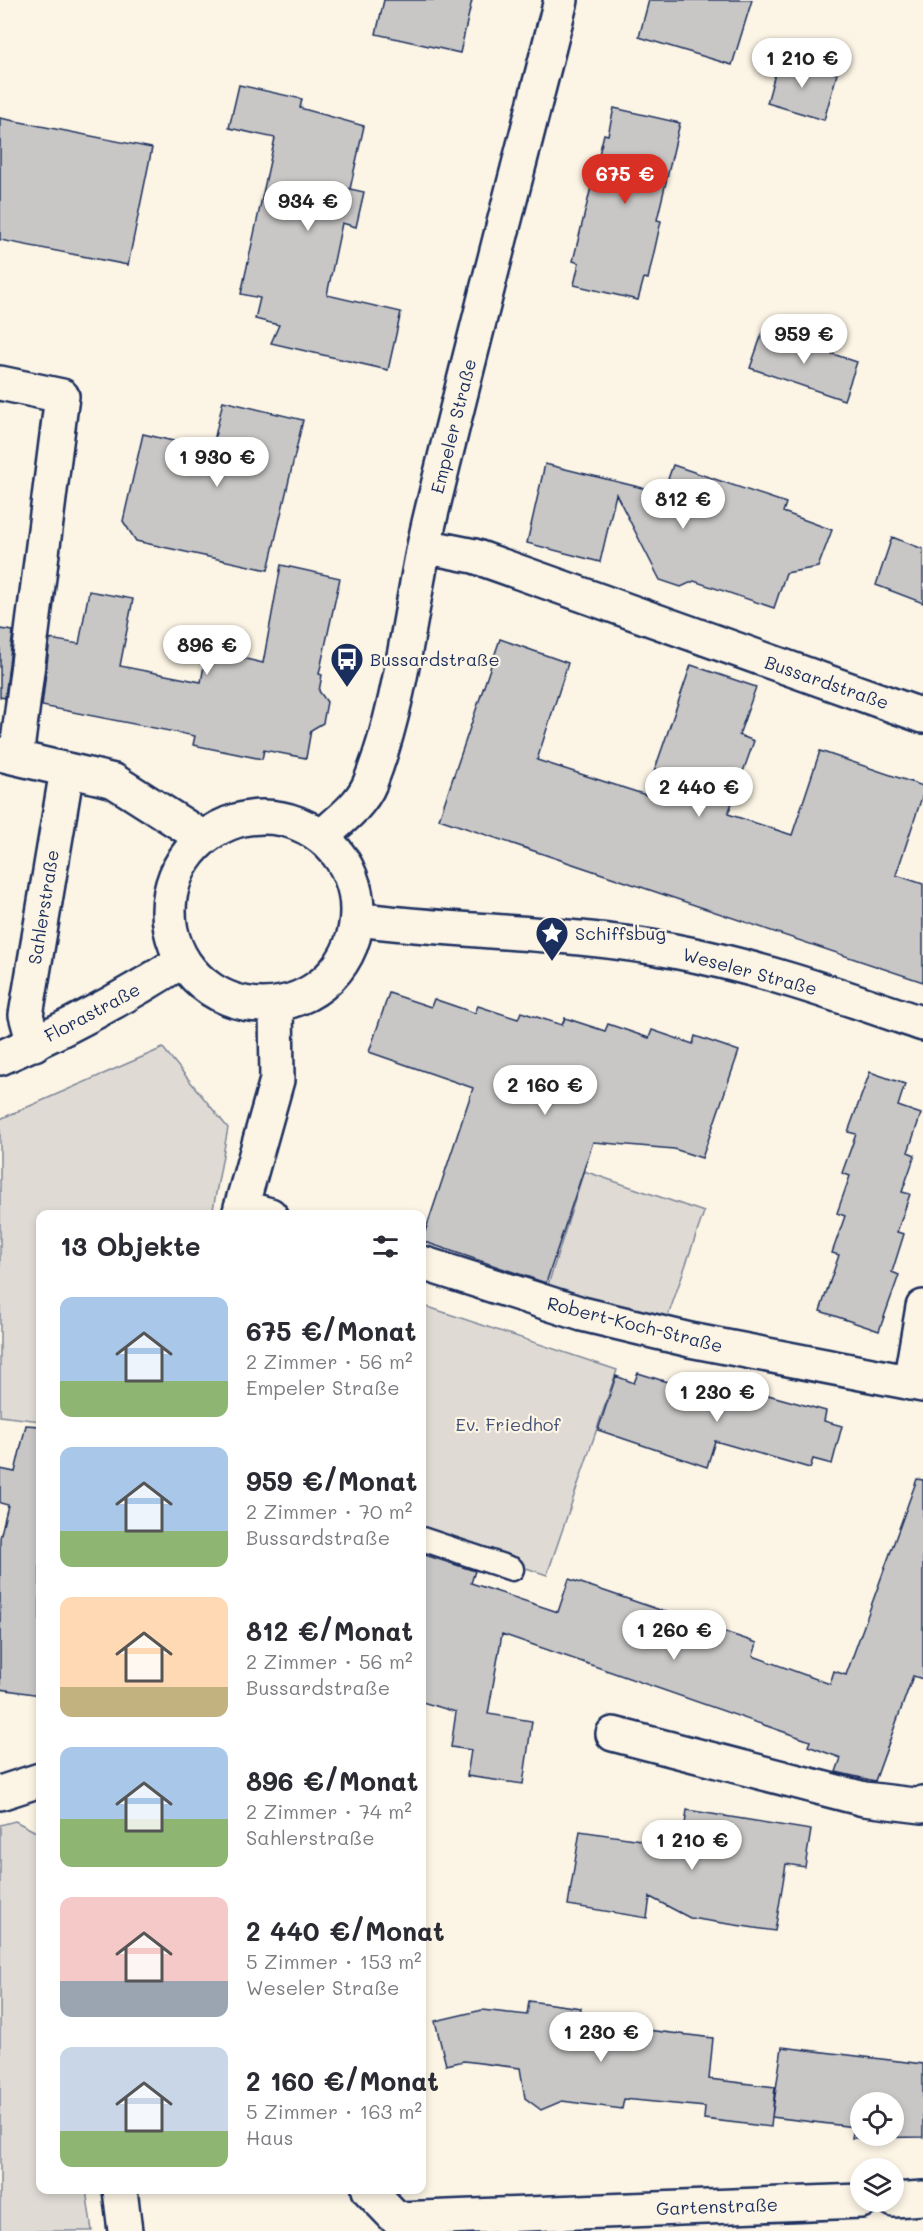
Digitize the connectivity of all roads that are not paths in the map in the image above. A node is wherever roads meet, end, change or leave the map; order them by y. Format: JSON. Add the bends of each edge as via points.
{"nodes":[{"id":1,"x":561,"y":0,"type":"edge"},
{"id":2,"x":0,"y":384,"type":"edge"},
{"id":3,"x":424,"y":546,"type":"junction"},
{"id":4,"x":923,"y":716,"type":"edge"},
{"id":5,"x":8,"y":756,"type":"edge"},
{"id":6,"x":67,"y":770,"type":"junction"},
{"id":7,"x":202,"y":837,"type":"junction"},
{"id":8,"x":322,"y":837,"type":"junction"},
{"id":9,"x":357,"y":919,"type":"junction"},
{"id":10,"x":182,"y":961,"type":"junction"},
{"id":11,"x":276,"y":1005,"type":"junction"},
{"id":12,"x":923,"y":1024,"type":"edge"},
{"id":13,"x":34,"y":1044,"type":"junction"},
{"id":14,"x":0,"y":1058,"type":"edge"},
{"id":15,"x":250,"y":1210,"type":"edge"},
{"id":16,"x":426,"y":1264,"type":"edge"},
{"id":17,"x":923,"y":1308,"type":"edge"},
{"id":18,"x":917,"y":1384,"type":"edge"},
{"id":19,"x":426,"y":1540,"type":"edge"},
{"id":20,"x":512,"y":1569,"type":"dead end"},
{"id":21,"x":613,"y":1734,"type":"dead end"},
{"id":22,"x":36,"y":1781,"type":"edge"},
{"id":23,"x":0,"y":1793,"type":"edge"},
{"id":24,"x":923,"y":1803,"type":"edge"},
{"id":25,"x":120,"y":2194,"type":"edge"},
{"id":26,"x":373,"y":2194,"type":"edge"},
{"id":27,"x":904,"y":2199,"type":"edge"},
{"id":28,"x":923,"y":2199,"type":"edge"},
{"id":29,"x":850,"y":2202,"type":"edge"},
{"id":30,"x":721,"y":2218,"type":"edge"},
{"id":31,"x":124,"y":2231,"type":"edge"}],
"edges":[{"from":1,"to":3,"type":"street","name":"Empeler Straße"},
{"from":2,"to":5,"type":"street","via":[[62,396]]},
{"from":3,"to":4,"type":"street","name":"Bussardstraße","via":[[474,556]]},
{"from":3,"to":8,"type":"street","name":"Empeler Straße","via":[[396,698],[369,786]]},
{"from":5,"to":6,"type":"street"},
{"from":6,"to":7,"type":"street","via":[[114,781]]},
{"from":6,"to":13,"type":"street","name":"Sahlerstraße","via":[[26,1015]]},
{"from":7,"to":8,"type":"street","via":[[230,822],[262,816],[294,821]]},
{"from":7,"to":10,"type":"street","via":[[180,863],[169,896],[169,930]]},
{"from":8,"to":9,"type":"street","via":[[342,860],[355,888]]},
{"from":9,"to":11,"type":"street","via":[[349,950],[332,976],[306,995]]},
{"from":9,"to":12,"type":"street","name":"Weseler Straße","via":[[414,927],[521,932],[674,951],[797,980]]},
{"from":10,"to":11,"type":"street","via":[[207,988],[240,1003]]},
{"from":10,"to":13,"type":"street","name":"Florastraße"},
{"from":11,"to":15,"type":"street","via":[[277,1080]]},
{"from":13,"to":14,"type":"street","name":"Florastraße"},
{"from":16,"to":18,"type":"street","name":"Robert-Koch-Straße","via":[[582,1314],[690,1340]]},
{"from":17,"to":18,"type":"street"},
{"from":19,"to":20,"type":"lane"},
{"from":21,"to":24,"type":"street","via":[[864,1799],[922,1806]]},
{"from":22,"to":23,"type":"street"},
{"from":25,"to":31,"type":"street"},
{"from":26,"to":30,"type":"street","name":"Gartenstraße","via":[[397,2218]]},
{"from":27,"to":28,"type":"street"},
{"from":29,"to":30,"type":"street","name":"Gartenstraße"}]}
